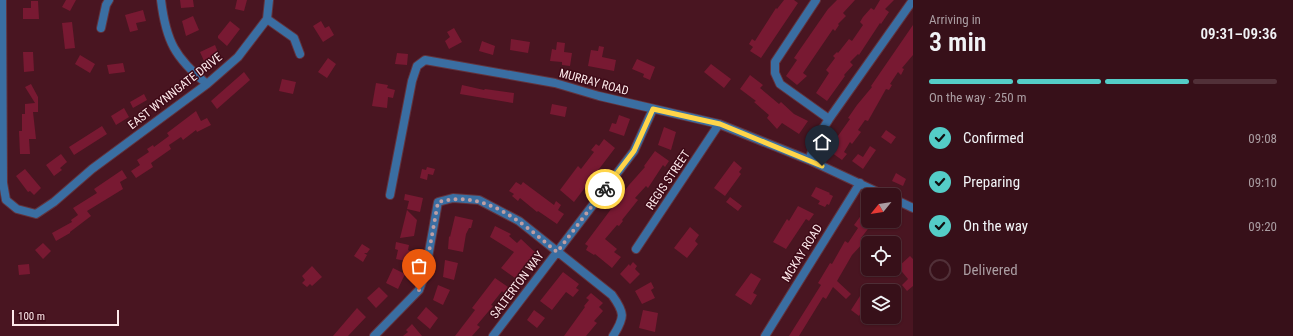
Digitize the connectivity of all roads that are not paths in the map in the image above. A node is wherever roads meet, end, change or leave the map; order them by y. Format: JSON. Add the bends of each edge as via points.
{"nodes":[{"id":1,"x":2,"y":0,"type":"edge"},
{"id":2,"x":109,"y":0,"type":"edge"},
{"id":3,"x":161,"y":0,"type":"edge"},
{"id":4,"x":269,"y":0,"type":"edge"},
{"id":5,"x":816,"y":0,"type":"edge"},
{"id":6,"x":913,"y":0,"type":"edge"},
{"id":7,"x":267,"y":20,"type":"junction"},
{"id":8,"x":101,"y":28,"type":"dead end"},
{"id":9,"x":300,"y":54,"type":"dead end"},
{"id":10,"x":207,"y":84,"type":"junction"},
{"id":11,"x":653,"y":109,"type":"junction"},
{"id":12,"x":828,"y":118,"type":"junction"},
{"id":13,"x":720,"y":124,"type":"junction"},
{"id":14,"x":809,"y":160,"type":"junction"},
{"id":15,"x":860,"y":184,"type":"junction"},
{"id":16,"x":869,"y":188,"type":"edge"},
{"id":17,"x":390,"y":195,"type":"dead end"},
{"id":18,"x":901,"y":202,"type":"edge"},
{"id":19,"x":913,"y":208,"type":"edge"},
{"id":20,"x":636,"y":249,"type":"dead end"},
{"id":21,"x":557,"y":252,"type":"junction"},
{"id":22,"x":374,"y":336,"type":"edge"},
{"id":23,"x":493,"y":336,"type":"edge"},
{"id":24,"x":613,"y":336,"type":"edge"},
{"id":25,"x":765,"y":336,"type":"edge"}],
"edges":[{"from":1,"to":10,"type":"street","name":"EAST WYNNGATE DRIVE","via":[[3,183],[6,200],[17,209],[36,214]]},
{"from":2,"to":8,"type":"street"},
{"from":3,"to":10,"type":"street","via":[[166,32],[176,53],[186,67]]},
{"from":4,"to":7,"type":"street"},
{"from":5,"to":12,"type":"street","via":[[775,62],[775,73],[780,84]]},
{"from":6,"to":12,"type":"street"},
{"from":7,"to":9,"type":"street","via":[[294,38]]},
{"from":7,"to":10,"type":"street","name":"EAST WYNNGATE DRIVE","via":[[238,57]]},
{"from":11,"to":13,"type":"street","name":"MURRAY ROAD"},
{"from":11,"to":17,"type":"street","name":"MURRAY ROAD","via":[[555,83],[425,60],[417,66],[412,81]]},
{"from":11,"to":21,"type":"street","name":"SALTERTON WAY","via":[[634,151]]},
{"from":12,"to":14,"type":"street"},
{"from":13,"to":14,"type":"street","name":"MURRAY ROAD"},
{"from":13,"to":20,"type":"street","name":"REGIS STREET"},
{"from":14,"to":15,"type":"street","name":"MURRAY ROAD"},
{"from":15,"to":16,"type":"street","name":"MURRAY ROAD"},
{"from":15,"to":25,"type":"street","name":"MCKAY ROAD"},
{"from":18,"to":19,"type":"street"},
{"from":21,"to":22,"type":"street","via":[[519,221],[478,200],[454,198],[438,202],[425,274],[419,290]]},
{"from":21,"to":23,"type":"street","name":"SALTERTON WAY"},
{"from":21,"to":24,"type":"street","via":[[612,295],[622,309],[621,323]]}]}
